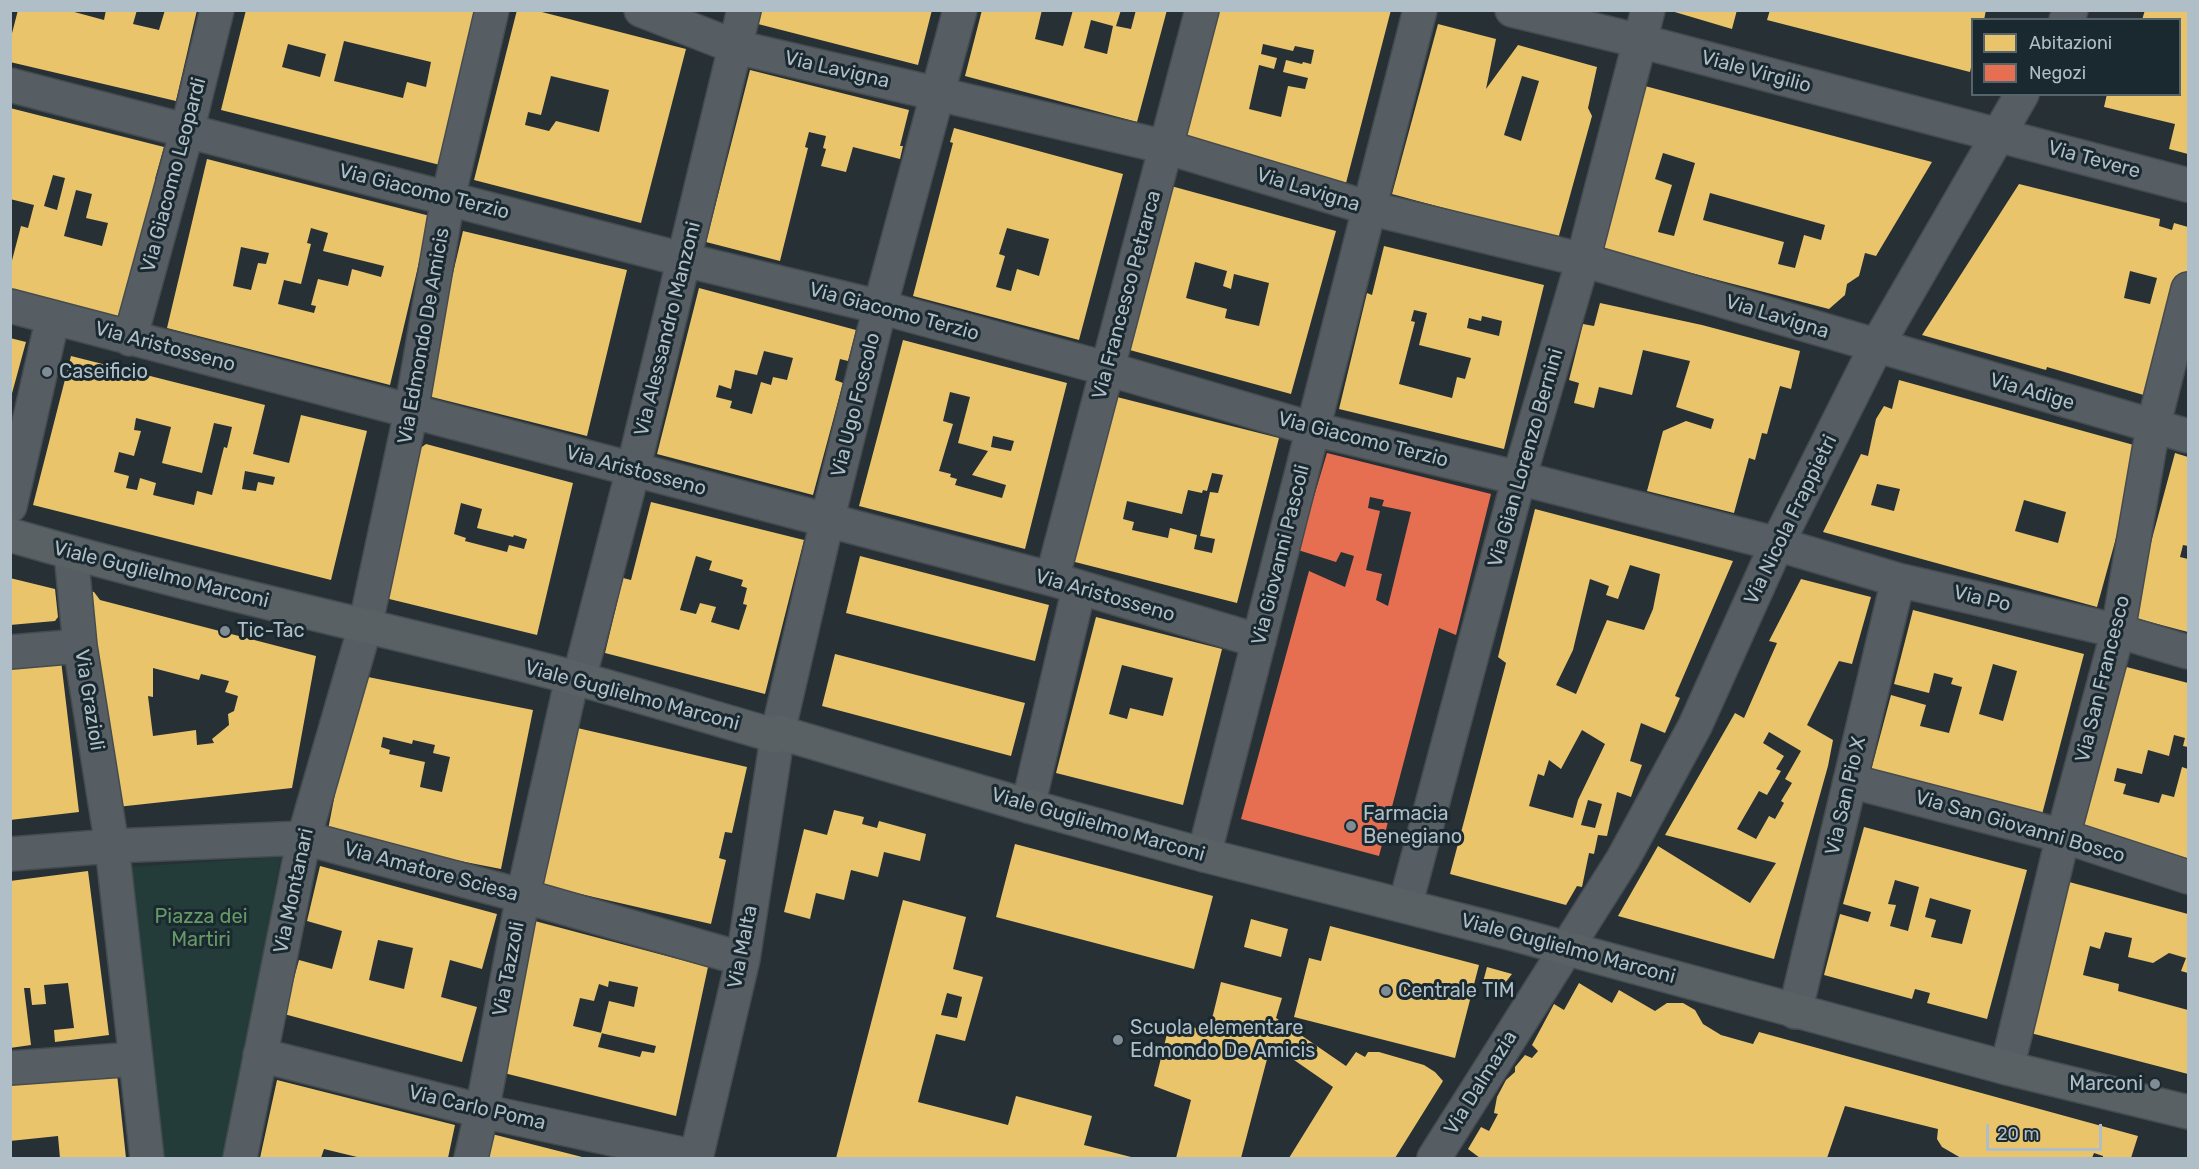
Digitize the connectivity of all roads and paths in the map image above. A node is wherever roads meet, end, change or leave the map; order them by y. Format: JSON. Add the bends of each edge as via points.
{"nodes":[{"id":1,"x":217,"y":10,"type":"edge"},
{"id":2,"x":492,"y":10,"type":"edge"},
{"id":3,"x":640,"y":10,"type":"edge"},
{"id":4,"x":744,"y":10,"type":"edge"},
{"id":5,"x":960,"y":10,"type":"edge"},
{"id":6,"x":1202,"y":10,"type":"edge"},
{"id":7,"x":1420,"y":10,"type":"edge"},
{"id":8,"x":1512,"y":10,"type":"edge"},
{"id":9,"x":1644,"y":26,"type":"edge"},
{"id":10,"x":736,"y":47,"type":"junction"},
{"id":11,"x":10,"y":85,"type":"edge"},
{"id":12,"x":937,"y":93,"type":"junction"},
{"id":13,"x":2021,"y":96,"type":"edge"},
{"id":14,"x":187,"y":131,"type":"junction"},
{"id":15,"x":1999,"y":135,"type":"junction"},
{"id":16,"x":1166,"y":147,"type":"junction"},
{"id":17,"x":2188,"y":185,"type":"edge"},
{"id":18,"x":448,"y":198,"type":"junction"},
{"id":19,"x":1369,"y":208,"type":"junction"},
{"id":20,"x":685,"y":260,"type":"junction"},
{"id":21,"x":1583,"y":260,"type":"junction"},
{"id":22,"x":2188,"y":289,"type":"edge"},
{"id":23,"x":10,"y":306,"type":"edge"},
{"id":24,"x":880,"y":307,"type":"junction"},
{"id":25,"x":53,"y":317,"type":"junction"},
{"id":26,"x":130,"y":339,"type":"junction"},
{"id":27,"x":1876,"y":347,"type":"junction"},
{"id":28,"x":1108,"y":369,"type":"junction"},
{"id":29,"x":411,"y":412,"type":"junction"},
{"id":30,"x":2153,"y":427,"type":"junction"},
{"id":31,"x":1313,"y":429,"type":"junction"},
{"id":32,"x":2188,"y":436,"type":"edge"},
{"id":33,"x":633,"y":470,"type":"junction"},
{"id":34,"x":1519,"y":478,"type":"junction"},
{"id":35,"x":10,"y":506,"type":"edge"},
{"id":36,"x":827,"y":520,"type":"junction"},
{"id":37,"x":10,"y":535,"type":"edge"},
{"id":38,"x":1777,"y":544,"type":"junction"},
{"id":39,"x":71,"y":553,"type":"junction"},
{"id":40,"x":1898,"y":580,"type":"junction"},
{"id":41,"x":1066,"y":584,"type":"junction"},
{"id":42,"x":365,"y":627,"type":"junction"},
{"id":43,"x":2118,"y":631,"type":"junction"},
{"id":44,"x":1259,"y":641,"type":"junction"},
{"id":45,"x":80,"y":646,"type":"junction"},
{"id":46,"x":10,"y":652,"type":"edge"},
{"id":47,"x":2188,"y":652,"type":"edge"},
{"id":48,"x":579,"y":679,"type":"junction"},
{"id":49,"x":778,"y":732,"type":"junction"},
{"id":50,"x":1850,"y":781,"type":"junction"},
{"id":51,"x":1028,"y":806,"type":"junction"},
{"id":52,"x":2063,"y":836,"type":"junction"},
{"id":53,"x":303,"y":838,"type":"junction"},
{"id":54,"x":112,"y":846,"type":"junction"},
{"id":55,"x":10,"y":854,"type":"edge"},
{"id":56,"x":1204,"y":855,"type":"junction"},
{"id":57,"x":2188,"y":877,"type":"edge"},
{"id":58,"x":523,"y":896,"type":"junction"},
{"id":59,"x":1406,"y":906,"type":"junction"},
{"id":60,"x":1567,"y":948,"type":"junction"},
{"id":61,"x":743,"y":959,"type":"junction"},
{"id":62,"x":1795,"y":1012,"type":"junction"},
{"id":63,"x":260,"y":1055,"type":"junction"},
{"id":64,"x":135,"y":1059,"type":"junction"},
{"id":65,"x":10,"y":1068,"type":"edge"},
{"id":66,"x":2007,"y":1068,"type":"junction"},
{"id":67,"x":482,"y":1111,"type":"junction"},
{"id":68,"x":2188,"y":1112,"type":"edge"},
{"id":69,"x":147,"y":1158,"type":"edge"},
{"id":70,"x":240,"y":1158,"type":"edge"},
{"id":71,"x":471,"y":1158,"type":"edge"},
{"id":72,"x":696,"y":1158,"type":"edge"},
{"id":73,"x":1434,"y":1158,"type":"edge"}],
"edges":[{"from":1,"to":14,"type":"street","name":"Via Giacomo Leopardi"},
{"from":2,"to":18,"type":"street","name":"Via Edmondo De Amicis"},
{"from":3,"to":10,"type":"street","name":"Via Lavigna"},
{"from":4,"to":10,"type":"street","name":"Via Alessandro Manzoni"},
{"from":5,"to":12,"type":"street","name":"Via Ugo Foscolo"},
{"from":6,"to":16,"type":"street","name":"Via Francesco Petrarca"},
{"from":7,"to":19,"type":"street","name":"Via Giovanni Pascoli"},
{"from":8,"to":9,"type":"street","name":"Viale Virgilio"},
{"from":9,"to":15,"type":"street","name":"Viale Virgilio"},
{"from":9,"to":21,"type":"street","name":"Via Gian Lorenzo Bernini"},
{"from":10,"to":12,"type":"street","name":"Via Lavigna"},
{"from":10,"to":20,"type":"street","name":"Via Alessandro Manzoni"},
{"from":11,"to":14,"type":"street","name":"Via Giacomo Terzio"},
{"from":12,"to":16,"type":"street","name":"Via Lavigna"},
{"from":12,"to":24,"type":"street","name":"Via Ugo Foscolo"},
{"from":13,"to":15,"type":"street","name":"Via Nicola Frappietri"},
{"from":14,"to":18,"type":"street","name":"Via Giacomo Terzio"},
{"from":14,"to":26,"type":"street","name":"Via Giacomo Leopardi"},
{"from":15,"to":17,"type":"street","name":"Via Tevere"},
{"from":15,"to":27,"type":"street","name":"Via Nicola Frappietri"},
{"from":16,"to":19,"type":"street","name":"Via Lavigna"},
{"from":16,"to":28,"type":"street","name":"Via Francesco Petrarca"},
{"from":18,"to":20,"type":"street","name":"Via Giacomo Terzio"},
{"from":18,"to":29,"type":"street","name":"Via Edmondo De Amicis"},
{"from":19,"to":21,"type":"street","name":"Via Lavigna"},
{"from":19,"to":31,"type":"street","name":"Via Giovanni Pascoli"},
{"from":20,"to":24,"type":"street","name":"Via Giacomo Terzio"},
{"from":20,"to":33,"type":"street","name":"Via Alessandro Manzoni"},
{"from":21,"to":27,"type":"street","name":"Via Lavigna"},
{"from":21,"to":34,"type":"street","name":"Via Gian Lorenzo Bernini"},
{"from":22,"to":30,"type":"street","name":"Via San Francesco"},
{"from":23,"to":25,"type":"street","name":"Via Aristosseno"},
{"from":24,"to":28,"type":"street","name":"Via Giacomo Terzio"},
{"from":24,"to":36,"type":"street","name":"Via Ugo Foscolo"},
{"from":25,"to":26,"type":"street","name":"Via Aristosseno"},
{"from":25,"to":35,"type":"street"},
{"from":26,"to":29,"type":"street","name":"Via Aristosseno"},
{"from":27,"to":30,"type":"street","name":"Via Adige"},
{"from":27,"to":38,"type":"street","name":"Via Nicola Frappietri"},
{"from":28,"to":31,"type":"street","name":"Via Giacomo Terzio"},
{"from":28,"to":41,"type":"street","name":"Via Francesco Petrarca"},
{"from":29,"to":33,"type":"street","name":"Via Aristosseno"},
{"from":29,"to":42,"type":"street","name":"Via Edmondo De Amicis"},
{"from":30,"to":32,"type":"street","name":"Via Adige"},
{"from":30,"to":43,"type":"street","name":"Via San Francesco"},
{"from":31,"to":34,"type":"street","name":"Via Giacomo Terzio"},
{"from":31,"to":44,"type":"street","name":"Via Giovanni Pascoli"},
{"from":33,"to":36,"type":"street","name":"Via Aristosseno"},
{"from":33,"to":48,"type":"street","name":"Via Alessandro Manzoni"},
{"from":34,"to":38,"type":"street","name":"Via Giacomo Terzio"},
{"from":34,"to":59,"type":"street","name":"Via Gian Lorenzo Bernini"},
{"from":36,"to":41,"type":"street","name":"Via Aristosseno"},
{"from":36,"to":49,"type":"street","name":"Via Ugo Foscolo"},
{"from":37,"to":39,"type":"main road","name":"Viale Guglielmo Marconi"},
{"from":38,"to":40,"type":"street","name":"Via Po"},
{"from":38,"to":60,"type":"street","name":"Via Nicola Frappietri","via":[[1695,726],[1623,859]]},
{"from":39,"to":42,"type":"main road","name":"Viale Guglielmo Marconi"},
{"from":39,"to":45,"type":"street","name":"Via Grazioli"},
{"from":40,"to":43,"type":"street","name":"Via Po"},
{"from":40,"to":50,"type":"street","name":"Via San Pio X"},
{"from":41,"to":44,"type":"street","name":"Via Aristosseno"},
{"from":41,"to":51,"type":"street","name":"Via Francesco Petrarca"},
{"from":42,"to":48,"type":"main road","name":"Viale Guglielmo Marconi"},
{"from":42,"to":53,"type":"street","name":"Via Montanari"},
{"from":43,"to":47,"type":"street","name":"Via Po"},
{"from":43,"to":52,"type":"street","name":"Via San Francesco"},
{"from":44,"to":56,"type":"street","name":"Via Giovanni Pascoli"},
{"from":45,"to":46,"type":"street"},
{"from":45,"to":54,"type":"street","name":"Via Grazioli"},
{"from":48,"to":49,"type":"main road","name":"Viale Guglielmo Marconi","via":[[776,736]]},
{"from":48,"to":58,"type":"street","name":"Via Tazzoli","via":[[571,683]]},
{"from":49,"to":51,"type":"main road","name":"Viale Guglielmo Marconi"},
{"from":49,"to":61,"type":"street","name":"Via Malta"},
{"from":50,"to":52,"type":"street","name":"Via San Giovanni Bosco"},
{"from":50,"to":62,"type":"street","name":"Via San Pio X"},
{"from":51,"to":56,"type":"main road","name":"Viale Guglielmo Marconi"},
{"from":52,"to":57,"type":"street","name":"Via San Giovanni Bosco"},
{"from":52,"to":66,"type":"street","name":"Via San Francesco"},
{"from":53,"to":54,"type":"street","name":"Via Amatore Sciesa"},
{"from":53,"to":58,"type":"street","name":"Via Amatore Sciesa"},
{"from":53,"to":63,"type":"street","name":"Via Montanari"},
{"from":54,"to":55,"type":"street","name":"Via Amatore Sciesa"},
{"from":54,"to":64,"type":"street"},
{"from":56,"to":59,"type":"main road","name":"Viale Guglielmo Marconi"},
{"from":58,"to":61,"type":"street","name":"Via Amatore Sciesa"},
{"from":58,"to":67,"type":"street","name":"Via Tazzoli"},
{"from":59,"to":60,"type":"main road","name":"Viale Guglielmo Marconi"},
{"from":60,"to":62,"type":"main road","name":"Viale Guglielmo Marconi"},
{"from":60,"to":73,"type":"street","name":"Via Dalmazia"},
{"from":61,"to":72,"type":"street","name":"Via Malta"},
{"from":62,"to":66,"type":"main road","name":"Viale Guglielmo Marconi"},
{"from":63,"to":67,"type":"street","name":"Via Carlo Poma"},
{"from":63,"to":70,"type":"street","name":"Via Montanari"},
{"from":64,"to":65,"type":"street"},
{"from":64,"to":69,"type":"street"},
{"from":66,"to":68,"type":"main road","name":"Viale Guglielmo Marconi"},
{"from":67,"to":71,"type":"street","name":"Via Tazzoli"},
{"from":67,"to":72,"type":"street","name":"Via Carlo Poma"}]}
